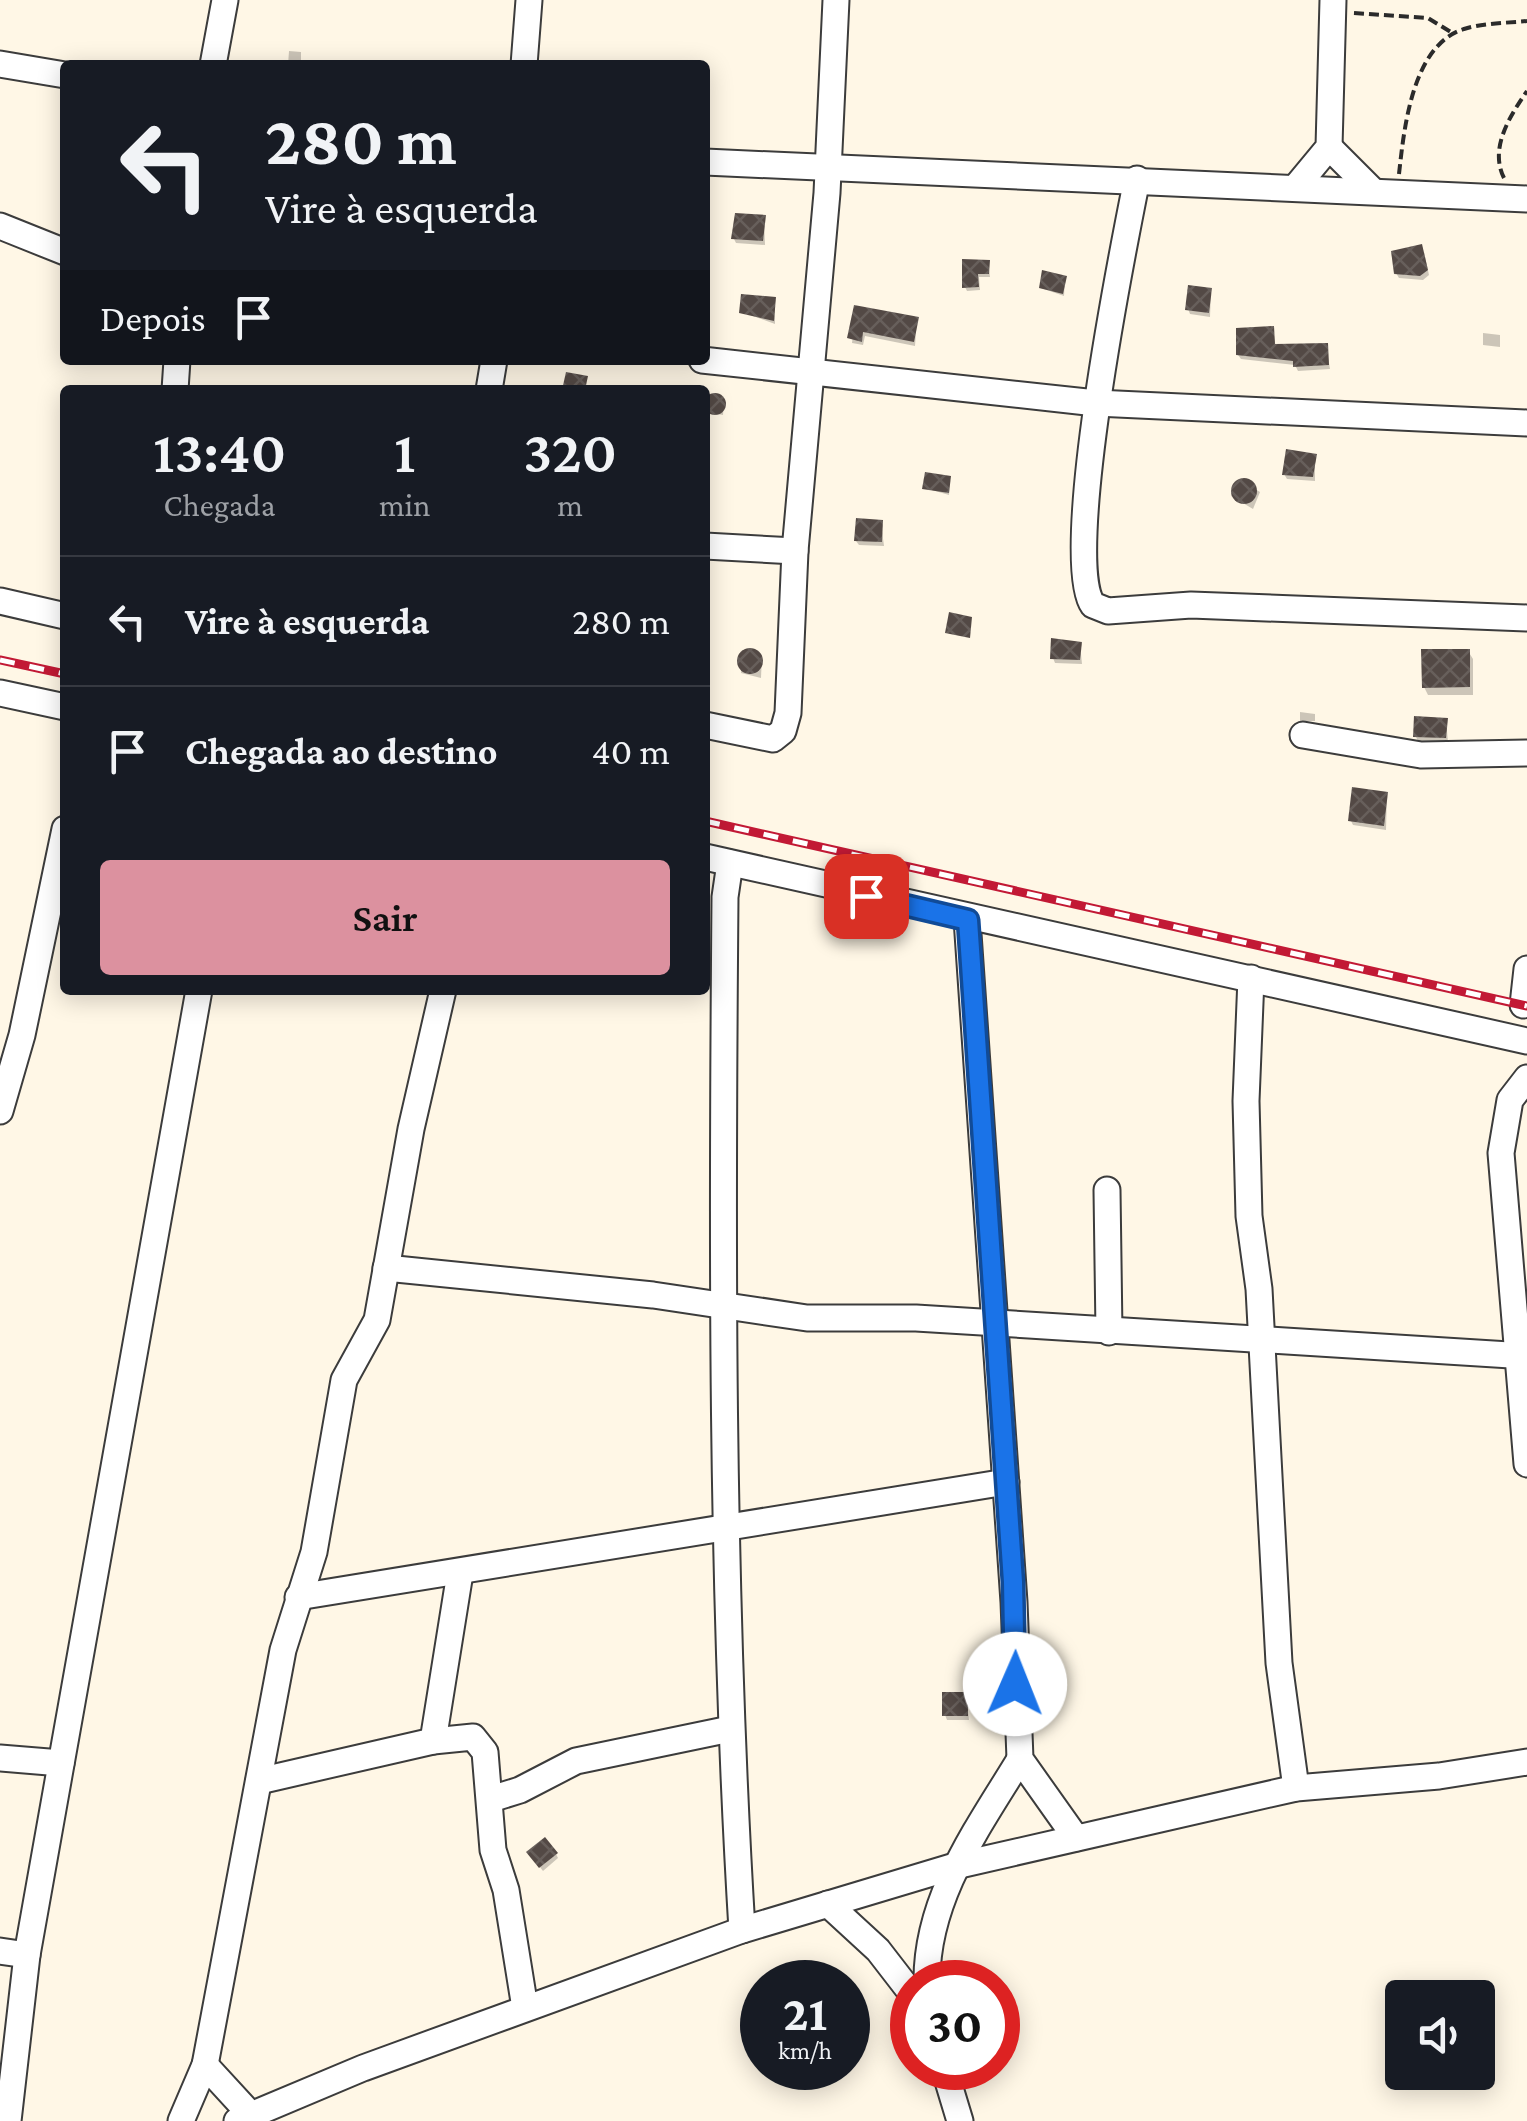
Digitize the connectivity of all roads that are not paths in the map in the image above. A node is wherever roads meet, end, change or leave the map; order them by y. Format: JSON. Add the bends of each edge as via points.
{"nodes":[{"id":1,"x":225,"y":0,"type":"edge"},
{"id":2,"x":529,"y":0,"type":"edge"},
{"id":3,"x":836,"y":0,"type":"edge"},
{"id":4,"x":1332,"y":7,"type":"edge"},
{"id":5,"x":215,"y":60,"type":"edge"},
{"id":6,"x":524,"y":60,"type":"edge"},
{"id":7,"x":0,"y":64,"type":"edge"},
{"id":8,"x":60,"y":74,"type":"edge"},
{"id":9,"x":1328,"y":146,"type":"junction"},
{"id":10,"x":710,"y":162,"type":"edge"},
{"id":11,"x":828,"y":169,"type":"junction"},
{"id":12,"x":1137,"y":179,"type":"junction"},
{"id":13,"x":1295,"y":188,"type":"junction"},
{"id":14,"x":1385,"y":192,"type":"junction"},
{"id":15,"x":1521,"y":199,"type":"edge"},
{"id":16,"x":0,"y":226,"type":"edge"},
{"id":17,"x":60,"y":250,"type":"edge"},
{"id":18,"x":710,"y":361,"type":"edge"},
{"id":19,"x":810,"y":374,"type":"junction"},
{"id":20,"x":1096,"y":403,"type":"junction"},
{"id":21,"x":1527,"y":424,"type":"edge"},
{"id":22,"x":710,"y":546,"type":"edge"},
{"id":23,"x":795,"y":551,"type":"junction"},
{"id":24,"x":0,"y":601,"type":"edge"},
{"id":25,"x":60,"y":615,"type":"edge"},
{"id":26,"x":1527,"y":618,"type":"edge"},
{"id":27,"x":0,"y":693,"type":"edge"},
{"id":28,"x":60,"y":706,"type":"edge"},
{"id":29,"x":710,"y":726,"type":"edge"},
{"id":30,"x":1303,"y":734,"type":"dead end"},
{"id":31,"x":1527,"y":753,"type":"edge"},
{"id":32,"x":60,"y":853,"type":"edge"},
{"id":33,"x":717,"y":860,"type":"edge"},
{"id":34,"x":968,"y":920,"type":"junction"},
{"id":35,"x":1527,"y":969,"type":"edge"},
{"id":36,"x":1251,"y":978,"type":"junction"},
{"id":37,"x":197,"y":995,"type":"edge"},
{"id":38,"x":442,"y":995,"type":"edge"},
{"id":39,"x":1523,"y":1005,"type":"dead end"},
{"id":40,"x":1527,"y":1041,"type":"edge"},
{"id":41,"x":1527,"y":1078,"type":"edge"},
{"id":42,"x":0,"y":1111,"type":"edge"},
{"id":43,"x":1106,"y":1190,"type":"dead end"},
{"id":44,"x":386,"y":1268,"type":"junction"},
{"id":45,"x":721,"y":1306,"type":"junction"},
{"id":46,"x":996,"y":1326,"type":"junction"},
{"id":47,"x":1110,"y":1332,"type":"junction"},
{"id":48,"x":1261,"y":1340,"type":"junction"},
{"id":49,"x":1522,"y":1356,"type":"edge"},
{"id":50,"x":1527,"y":1464,"type":"edge"},
{"id":51,"x":1006,"y":1482,"type":"junction"},
{"id":52,"x":726,"y":1530,"type":"junction"},
{"id":53,"x":460,"y":1573,"type":"junction"},
{"id":54,"x":298,"y":1597,"type":"junction"},
{"id":55,"x":730,"y":1729,"type":"junction"},
{"id":56,"x":433,"y":1742,"type":"junction"},
{"id":57,"x":0,"y":1758,"type":"edge"},
{"id":58,"x":1020,"y":1759,"type":"junction"},
{"id":59,"x":1527,"y":1762,"type":"edge"},
{"id":60,"x":61,"y":1763,"type":"junction"},
{"id":61,"x":259,"y":1781,"type":"junction"},
{"id":62,"x":1296,"y":1788,"type":"junction"},
{"id":63,"x":491,"y":1799,"type":"junction"},
{"id":64,"x":1076,"y":1838,"type":"junction"},
{"id":65,"x":955,"y":1866,"type":"junction"},
{"id":66,"x":828,"y":1904,"type":"junction"},
{"id":67,"x":742,"y":1930,"type":"junction"},
{"id":68,"x":0,"y":1951,"type":"edge"},
{"id":69,"x":27,"y":1955,"type":"junction"},
{"id":70,"x":930,"y":1960,"type":"edge"},
{"id":71,"x":890,"y":1966,"type":"edge"},
{"id":72,"x":525,"y":2008,"type":"junction"},
{"id":73,"x":205,"y":2064,"type":"junction"},
{"id":74,"x":951,"y":2090,"type":"edge"},
{"id":75,"x":244,"y":2118,"type":"edge"},
{"id":76,"x":8,"y":2121,"type":"edge"},
{"id":77,"x":181,"y":2121,"type":"edge"},
{"id":78,"x":960,"y":2121,"type":"edge"}],
"edges":[{"from":1,"to":5,"type":"street"},
{"from":2,"to":6,"type":"street"},
{"from":3,"to":11,"type":"street"},
{"from":4,"to":9,"type":"street"},
{"from":7,"to":8,"type":"street"},
{"from":9,"to":13,"type":"street"},
{"from":9,"to":14,"type":"street"},
{"from":10,"to":11,"type":"street"},
{"from":11,"to":12,"type":"street"},
{"from":11,"to":19,"type":"street"},
{"from":12,"to":13,"type":"street"},
{"from":12,"to":20,"type":"street"},
{"from":13,"to":14,"type":"street"},
{"from":14,"to":15,"type":"street"},
{"from":16,"to":17,"type":"street"},
{"from":18,"to":19,"type":"street"},
{"from":19,"to":20,"type":"street"},
{"from":19,"to":23,"type":"street"},
{"from":20,"to":21,"type":"street"},
{"from":20,"to":26,"type":"street","via":[[1086,590],[1100,608],[1191,604]]},
{"from":22,"to":23,"type":"street"},
{"from":23,"to":29,"type":"street","via":[[783,731],[760,739]]},
{"from":24,"to":25,"type":"street"},
{"from":27,"to":28,"type":"street"},
{"from":30,"to":31,"type":"street","via":[[1421,755]]},
{"from":32,"to":42,"type":"street"},
{"from":33,"to":34,"type":"street"},
{"from":33,"to":45,"type":"street","via":[[725,897]]},
{"from":34,"to":36,"type":"street"},
{"from":34,"to":46,"type":"street"},
{"from":35,"to":39,"type":"street"},
{"from":36,"to":40,"type":"street"},
{"from":36,"to":48,"type":"street","via":[[1247,1159]]},
{"from":37,"to":60,"type":"street"},
{"from":38,"to":44,"type":"street"},
{"from":41,"to":49,"type":"street","via":[[1510,1100],[1500,1153]]},
{"from":43,"to":47,"type":"street"},
{"from":44,"to":45,"type":"street"},
{"from":44,"to":54,"type":"street","via":[[376,1320],[340,1396],[314,1552]]},
{"from":45,"to":46,"type":"street","via":[[807,1318]]},
{"from":45,"to":52,"type":"street"},
{"from":46,"to":47,"type":"street"},
{"from":46,"to":51,"type":"street"},
{"from":47,"to":48,"type":"street"},
{"from":48,"to":49,"type":"street"},
{"from":48,"to":62,"type":"street","via":[[1279,1663]]},
{"from":49,"to":50,"type":"street"},
{"from":51,"to":52,"type":"street"},
{"from":51,"to":58,"type":"street"},
{"from":52,"to":53,"type":"street","via":[[500,1561]]},
{"from":52,"to":55,"type":"street"},
{"from":53,"to":54,"type":"street"},
{"from":53,"to":56,"type":"street"},
{"from":54,"to":61,"type":"street"},
{"from":55,"to":63,"type":"street","via":[[576,1760]]},
{"from":55,"to":67,"type":"street"},
{"from":56,"to":61,"type":"street"},
{"from":56,"to":63,"type":"street","via":[[473,1737],[481,1743]]},
{"from":57,"to":60,"type":"street"},
{"from":58,"to":64,"type":"street"},
{"from":58,"to":65,"type":"street"},
{"from":59,"to":62,"type":"street"},
{"from":60,"to":69,"type":"street"},
{"from":61,"to":73,"type":"street"},
{"from":62,"to":64,"type":"street"},
{"from":63,"to":72,"type":"street","via":[[488,1821]]},
{"from":64,"to":65,"type":"street"},
{"from":65,"to":66,"type":"street"},
{"from":65,"to":70,"type":"street"},
{"from":66,"to":67,"type":"street"},
{"from":66,"to":71,"type":"street"},
{"from":67,"to":72,"type":"street"},
{"from":68,"to":69,"type":"street"},
{"from":69,"to":76,"type":"street"},
{"from":72,"to":75,"type":"street"},
{"from":73,"to":75,"type":"street"},
{"from":73,"to":77,"type":"street"},
{"from":74,"to":78,"type":"street"}]}
